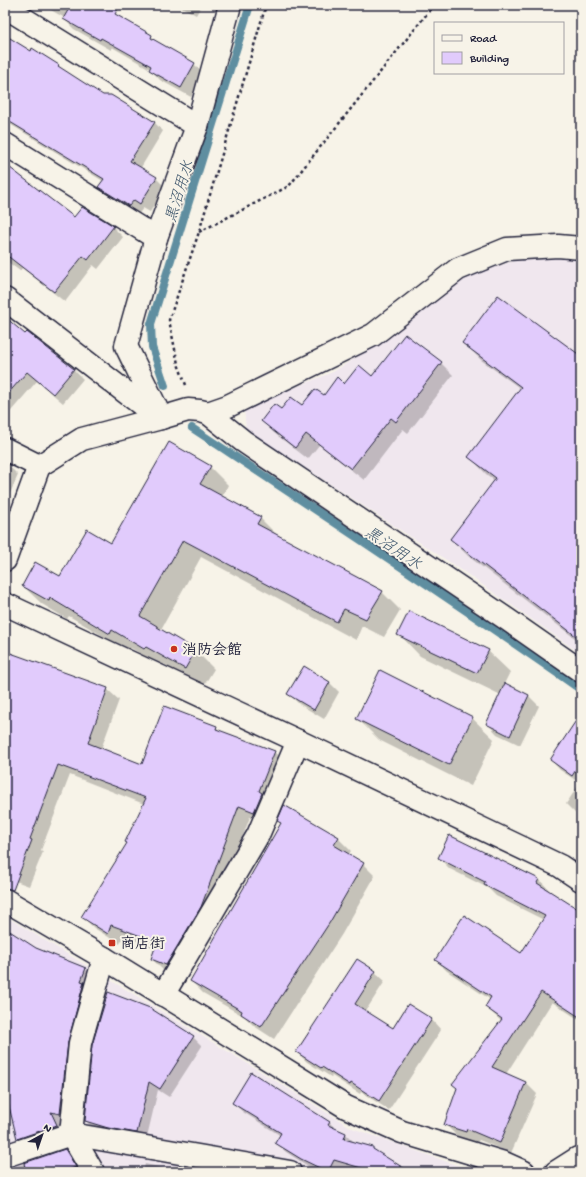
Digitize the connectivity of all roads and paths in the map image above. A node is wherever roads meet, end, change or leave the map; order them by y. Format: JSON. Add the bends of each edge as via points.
{"nodes":[{"id":1,"x":230,"y":5,"type":"edge"},
{"id":2,"x":266,"y":5,"type":"edge"},
{"id":3,"x":434,"y":5,"type":"edge"},
{"id":4,"x":5,"y":7,"type":"edge"},
{"id":5,"x":197,"y":126,"type":"junction"},
{"id":6,"x":5,"y":144,"type":"edge"},
{"id":7,"x":199,"y":232,"type":"junction"},
{"id":8,"x":156,"y":238,"type":"junction"},
{"id":9,"x":581,"y":248,"type":"edge"},
{"id":10,"x":5,"y":299,"type":"edge"},
{"id":11,"x":188,"y":390,"type":"dead end"},
{"id":12,"x":208,"y":414,"type":"junction"},
{"id":13,"x":160,"y":418,"type":"junction"},
{"id":14,"x":5,"y":449,"type":"edge"},
{"id":15,"x":39,"y":466,"type":"junction"},
{"id":16,"x":5,"y":560,"type":"edge"},
{"id":17,"x":5,"y":604,"type":"edge"},
{"id":18,"x":581,"y":671,"type":"edge"},
{"id":19,"x":298,"y":741,"type":"junction"},
{"id":20,"x":581,"y":880,"type":"edge"},
{"id":21,"x":5,"y":900,"type":"edge"},
{"id":22,"x":104,"y":958,"type":"junction"},
{"id":23,"x":164,"y":995,"type":"junction"},
{"id":24,"x":71,"y":1134,"type":"junction"},
{"id":25,"x":5,"y":1156,"type":"edge"},
{"id":26,"x":581,"y":1158,"type":"edge"},
{"id":27,"x":499,"y":1168,"type":"edge"},
{"id":28,"x":93,"y":1172,"type":"edge"},
{"id":29,"x":290,"y":1172,"type":"edge"},
{"id":30,"x":524,"y":1172,"type":"edge"},
{"id":31,"x":556,"y":1172,"type":"edge"}],
"edges":[{"from":1,"to":5,"type":"street"},
{"from":2,"to":7,"type":"path"},
{"from":3,"to":7,"type":"path","via":[[289,186]]},
{"from":4,"to":5,"type":"street"},
{"from":5,"to":8,"type":"street"},
{"from":6,"to":8,"type":"street"},
{"from":7,"to":11,"type":"path","via":[[169,320],[178,364]]},
{"from":8,"to":13,"type":"street","via":[[126,346]]},
{"from":9,"to":12,"type":"street","via":[[558,246],[507,249],[458,269],[373,335]]},
{"from":10,"to":13,"type":"street"},
{"from":12,"to":13,"type":"street","via":[[188,410]]},
{"from":12,"to":18,"type":"street","via":[[243,441]]},
{"from":13,"to":15,"type":"street","via":[[82,439]]},
{"from":14,"to":15,"type":"street"},
{"from":15,"to":16,"type":"street"},
{"from":17,"to":19,"type":"street"},
{"from":19,"to":20,"type":"street","via":[[560,866]]},
{"from":19,"to":23,"type":"street","via":[[258,835]]},
{"from":21,"to":22,"type":"street"},
{"from":22,"to":23,"type":"street"},
{"from":22,"to":24,"type":"street","via":[[80,1044]]},
{"from":23,"to":27,"type":"street","via":[[346,1107],[402,1132]]},
{"from":24,"to":25,"type":"street"},
{"from":24,"to":28,"type":"street"},
{"from":24,"to":29,"type":"street"},
{"from":26,"to":31,"type":"street"},
{"from":27,"to":30,"type":"street"}]}
